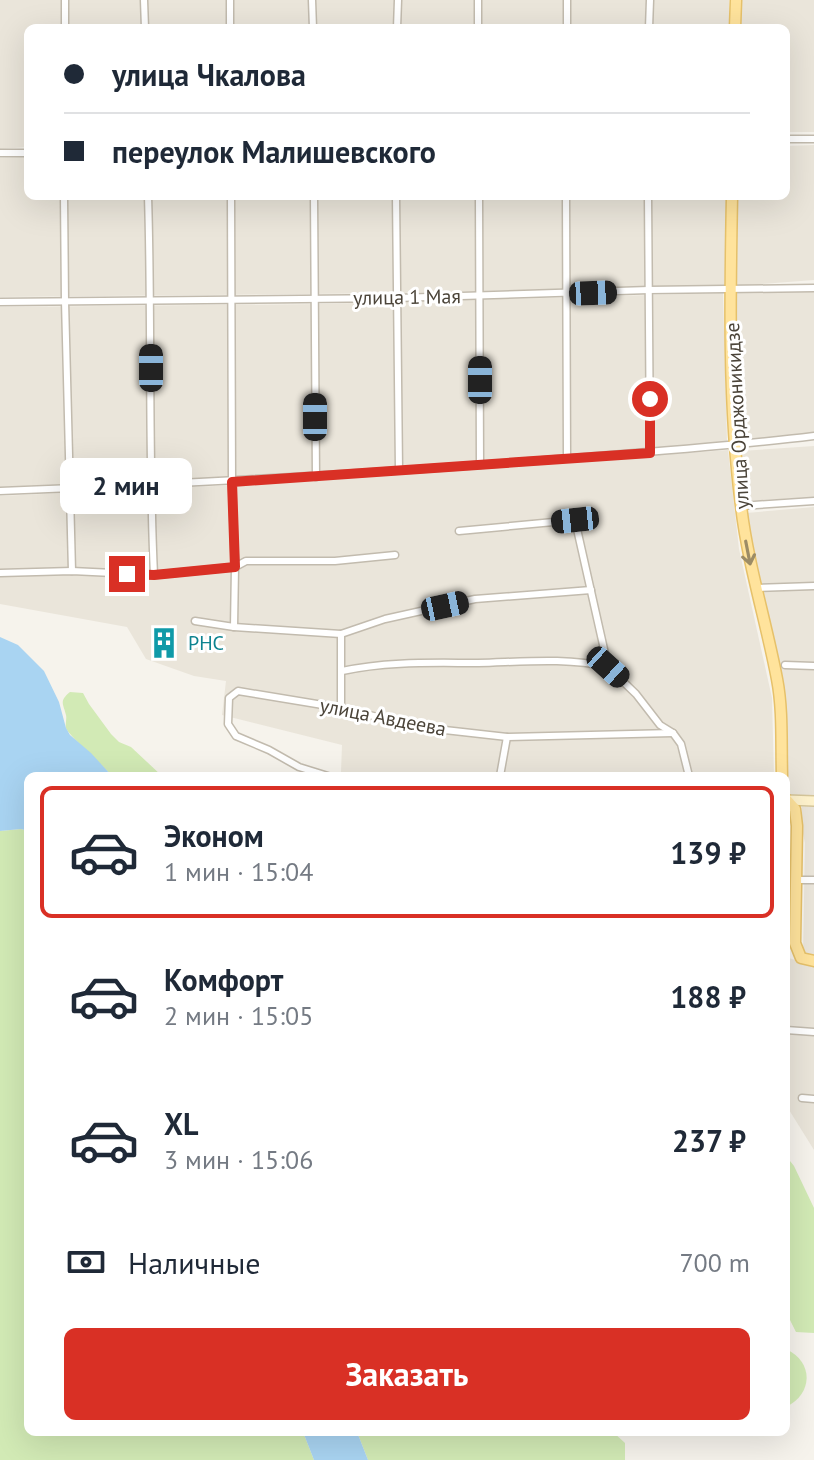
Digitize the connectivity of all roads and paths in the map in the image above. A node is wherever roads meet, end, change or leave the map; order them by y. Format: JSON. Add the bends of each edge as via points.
{"nodes":[{"id":1,"x":65,"y":0,"type":"edge"},
{"id":2,"x":144,"y":0,"type":"edge"},
{"id":3,"x":230,"y":0,"type":"edge"},
{"id":4,"x":312,"y":0,"type":"edge"},
{"id":5,"x":398,"y":0,"type":"edge"},
{"id":6,"x":478,"y":0,"type":"edge"},
{"id":7,"x":567,"y":0,"type":"edge"},
{"id":8,"x":650,"y":0,"type":"edge"},
{"id":9,"x":736,"y":0,"type":"edge"},
{"id":10,"x":65,"y":24,"type":"edge"},
{"id":11,"x":145,"y":24,"type":"edge"},
{"id":12,"x":230,"y":24,"type":"edge"},
{"id":13,"x":313,"y":24,"type":"edge"},
{"id":14,"x":397,"y":24,"type":"edge"},
{"id":15,"x":478,"y":24,"type":"edge"},
{"id":16,"x":567,"y":24,"type":"edge"},
{"id":17,"x":649,"y":24,"type":"edge"},
{"id":18,"x":735,"y":24,"type":"edge"},
{"id":19,"x":790,"y":139,"type":"edge"},
{"id":20,"x":814,"y":139,"type":"edge"},
{"id":21,"x":0,"y":153,"type":"edge"},
{"id":22,"x":24,"y":153,"type":"edge"},
{"id":23,"x":64,"y":200,"type":"edge"},
{"id":24,"x":148,"y":200,"type":"edge"},
{"id":25,"x":231,"y":200,"type":"edge"},
{"id":26,"x":314,"y":200,"type":"edge"},
{"id":27,"x":396,"y":200,"type":"edge"},
{"id":28,"x":479,"y":200,"type":"edge"},
{"id":29,"x":566,"y":200,"type":"edge"},
{"id":30,"x":648,"y":200,"type":"edge"},
{"id":31,"x":732,"y":200,"type":"edge"},
{"id":32,"x":814,"y":288,"type":"edge"},
{"id":33,"x":730,"y":289,"type":"junction"},
{"id":34,"x":649,"y":290,"type":"junction"},
{"id":35,"x":566,"y":294,"type":"junction"},
{"id":36,"x":480,"y":295,"type":"junction"},
{"id":37,"x":396,"y":298,"type":"junction"},
{"id":38,"x":314,"y":299,"type":"junction"},
{"id":39,"x":232,"y":300,"type":"junction"},
{"id":40,"x":65,"y":301,"type":"junction"},
{"id":41,"x":151,"y":301,"type":"junction"},
{"id":42,"x":0,"y":302,"type":"edge"},
{"id":43,"x":814,"y":436,"type":"edge"},
{"id":44,"x":734,"y":446,"type":"junction"},
{"id":45,"x":650,"y":453,"type":"junction"},
{"id":46,"x":567,"y":458,"type":"junction"},
{"id":47,"x":480,"y":465,"type":"junction"},
{"id":48,"x":399,"y":470,"type":"junction"},
{"id":49,"x":316,"y":477,"type":"junction"},
{"id":50,"x":232,"y":482,"type":"junction"},
{"id":51,"x":150,"y":486,"type":"junction"},
{"id":52,"x":69,"y":489,"type":"junction"},
{"id":53,"x":0,"y":491,"type":"edge"},
{"id":54,"x":814,"y":501,"type":"edge"},
{"id":55,"x":740,"y":506,"type":"junction"},
{"id":56,"x":459,"y":531,"type":"dead end"},
{"id":57,"x":395,"y":555,"type":"dead end"},
{"id":58,"x":235,"y":567,"type":"junction"},
{"id":59,"x":72,"y":571,"type":"junction"},
{"id":60,"x":0,"y":573,"type":"edge"},
{"id":61,"x":154,"y":575,"type":"junction"},
{"id":62,"x":814,"y":586,"type":"edge"},
{"id":63,"x":756,"y":588,"type":"junction"},
{"id":64,"x":591,"y":590,"type":"junction"},
{"id":65,"x":195,"y":621,"type":"dead end"},
{"id":66,"x":234,"y":627,"type":"junction"},
{"id":67,"x":341,"y":634,"type":"junction"},
{"id":68,"x":785,"y":665,"type":"dead end"},
{"id":69,"x":814,"y":666,"type":"edge"},
{"id":70,"x":608,"y":667,"type":"junction"},
{"id":71,"x":342,"y":671,"type":"junction"},
{"id":72,"x":341,"y":708,"type":"junction"},
{"id":73,"x":673,"y":733,"type":"junction"},
{"id":74,"x":507,"y":737,"type":"junction"},
{"id":75,"x":315,"y":772,"type":"edge"},
{"id":76,"x":501,"y":772,"type":"edge"},
{"id":77,"x":688,"y":772,"type":"edge"},
{"id":78,"x":782,"y":772,"type":"edge"},
{"id":79,"x":790,"y":800,"type":"edge"},
{"id":80,"x":814,"y":801,"type":"edge"},
{"id":81,"x":790,"y":804,"type":"edge"},
{"id":82,"x":797,"y":880,"type":"junction"},
{"id":83,"x":814,"y":880,"type":"edge"},
{"id":84,"x":790,"y":952,"type":"edge"},
{"id":85,"x":798,"y":952,"type":"junction"},
{"id":86,"x":814,"y":961,"type":"edge"},
{"id":87,"x":790,"y":1030,"type":"edge"},
{"id":88,"x":814,"y":1032,"type":"edge"},
{"id":89,"x":802,"y":1098,"type":"dead end"},
{"id":90,"x":814,"y":1099,"type":"edge"}],
"edges":[{"from":1,"to":10,"type":"street"},
{"from":2,"to":11,"type":"street"},
{"from":3,"to":12,"type":"street"},
{"from":4,"to":13,"type":"street"},
{"from":5,"to":14,"type":"street"},
{"from":6,"to":15,"type":"street"},
{"from":7,"to":16,"type":"street"},
{"from":8,"to":17,"type":"street"},
{"from":9,"to":18,"type":"main road"},
{"from":19,"to":20,"type":"street"},
{"from":21,"to":22,"type":"street"},
{"from":23,"to":40,"type":"street"},
{"from":24,"to":41,"type":"street"},
{"from":25,"to":39,"type":"street"},
{"from":26,"to":38,"type":"street"},
{"from":27,"to":37,"type":"street"},
{"from":28,"to":36,"type":"street"},
{"from":29,"to":35,"type":"street"},
{"from":30,"to":34,"type":"street"},
{"from":31,"to":33,"type":"main road","name":"улица Орджоникидзе"},
{"from":32,"to":33,"type":"street","name":"улица 1 Мая"},
{"from":33,"to":34,"type":"street","name":"улица 1 Мая"},
{"from":33,"to":44,"type":"main road","name":"улица Орджоникидзе"},
{"from":34,"to":35,"type":"street","name":"улица 1 Мая"},
{"from":34,"to":45,"type":"street"},
{"from":35,"to":36,"type":"street","name":"улица 1 Мая"},
{"from":35,"to":46,"type":"street"},
{"from":36,"to":37,"type":"street","name":"улица 1 Мая"},
{"from":36,"to":47,"type":"street"},
{"from":37,"to":38,"type":"street","name":"улица 1 Мая"},
{"from":37,"to":48,"type":"street"},
{"from":38,"to":39,"type":"street","name":"улица 1 Мая"},
{"from":38,"to":49,"type":"street"},
{"from":39,"to":41,"type":"street","name":"улица 1 Мая"},
{"from":39,"to":50,"type":"street"},
{"from":40,"to":41,"type":"street","name":"улица 1 Мая"},
{"from":40,"to":42,"type":"street","name":"улица 1 Мая"},
{"from":40,"to":52,"type":"street"},
{"from":41,"to":51,"type":"street"},
{"from":43,"to":44,"type":"street"},
{"from":44,"to":45,"type":"street"},
{"from":44,"to":55,"type":"main road","name":"улица Орджоникидзе"},
{"from":45,"to":46,"type":"street"},
{"from":46,"to":47,"type":"street"},
{"from":47,"to":48,"type":"street"},
{"from":48,"to":49,"type":"street"},
{"from":49,"to":50,"type":"street"},
{"from":50,"to":51,"type":"street"},
{"from":50,"to":58,"type":"street"},
{"from":51,"to":52,"type":"street"},
{"from":51,"to":61,"type":"street"},
{"from":52,"to":53,"type":"street"},
{"from":52,"to":59,"type":"street"},
{"from":54,"to":55,"type":"street"},
{"from":55,"to":63,"type":"main road","name":"улица Орджоникидзе","one_way":true},
{"from":56,"to":64,"type":"street","via":[[575,520]]},
{"from":57,"to":58,"type":"street","via":[[246,561]]},
{"from":58,"to":61,"type":"street"},
{"from":58,"to":66,"type":"street"},
{"from":59,"to":60,"type":"street"},
{"from":59,"to":61,"type":"street"},
{"from":62,"to":63,"type":"street"},
{"from":63,"to":78,"type":"main road","name":"улица Орджоникидзе","via":[[777,681]]},
{"from":64,"to":67,"type":"street","via":[[475,599]]},
{"from":64,"to":70,"type":"street"},
{"from":65,"to":66,"type":"street"},
{"from":66,"to":67,"type":"street"},
{"from":67,"to":71,"type":"street"},
{"from":68,"to":69,"type":"street"},
{"from":70,"to":71,"type":"street","via":[[524,662],[370,665]]},
{"from":70,"to":73,"type":"street"},
{"from":71,"to":72,"type":"street"},
{"from":72,"to":74,"type":"street","name":"улица Авдеева","via":[[418,727]]},
{"from":72,"to":75,"type":"street","name":"улица Авдеева","via":[[238,691],[229,698],[228,724],[236,736]]},
{"from":73,"to":74,"type":"street","name":"улица Авдеева"},
{"from":73,"to":77,"type":"street"},
{"from":74,"to":76,"type":"street"},
{"from":79,"to":80,"type":"street"},
{"from":81,"to":82,"type":"main road","via":[[797,826]]},
{"from":82,"to":83,"type":"street"},
{"from":82,"to":85,"type":"main road"},
{"from":84,"to":85,"type":"street"},
{"from":85,"to":86,"type":"main road"},
{"from":87,"to":88,"type":"street"},
{"from":89,"to":90,"type":"street"}]}
